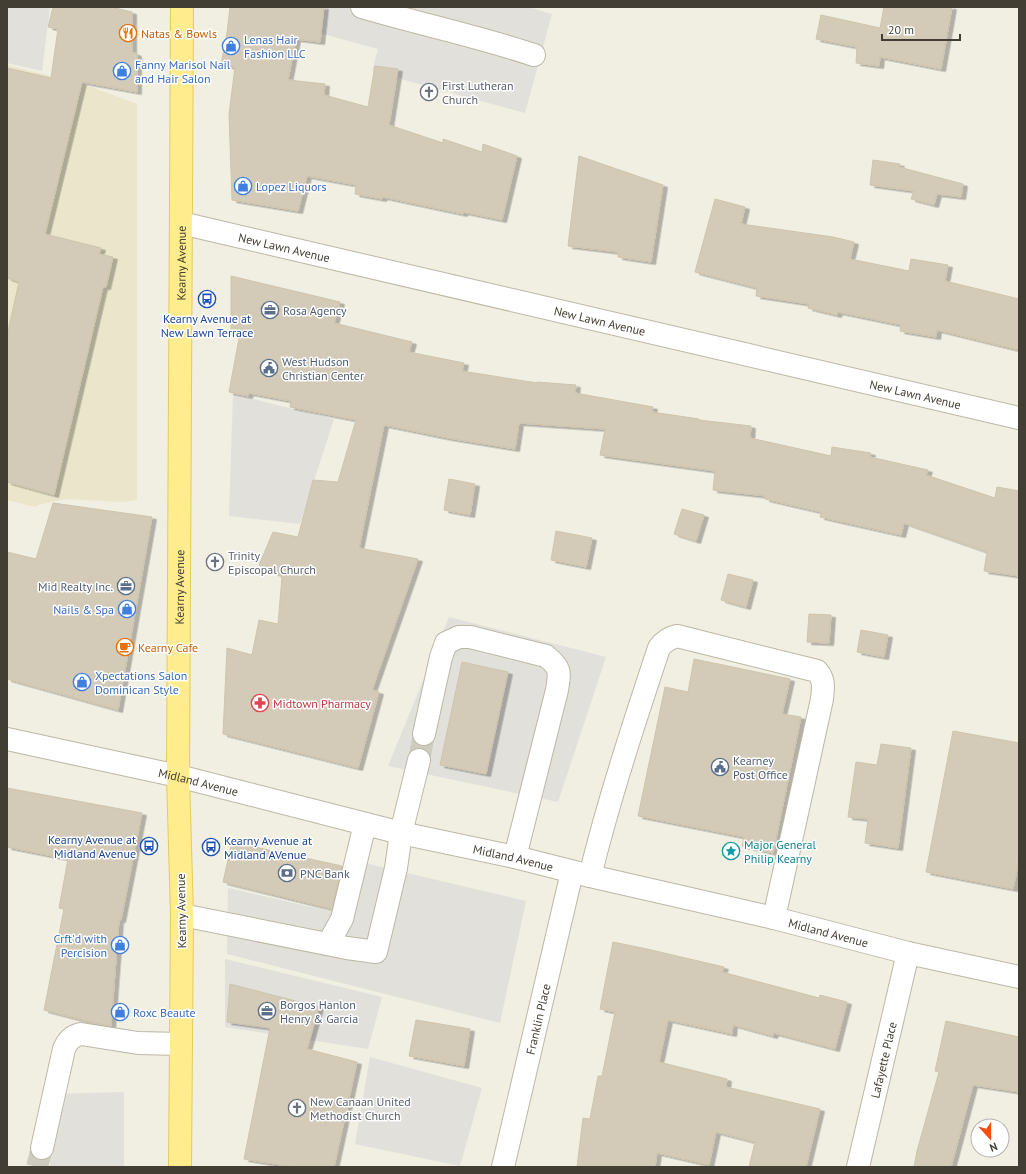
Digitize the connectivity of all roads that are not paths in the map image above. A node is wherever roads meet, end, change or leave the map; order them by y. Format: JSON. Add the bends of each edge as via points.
{"nodes":[{"id":1,"x":182,"y":7,"type":"edge"},
{"id":2,"x":362,"y":7,"type":"edge"},
{"id":3,"x":534,"y":55,"type":"dead end"},
{"id":4,"x":181,"y":223,"type":"junction"},
{"id":5,"x":1019,"y":418,"type":"edge"},
{"id":6,"x":424,"y":734,"type":"tunnel mouth"},
{"id":7,"x":7,"y":739,"type":"edge"},
{"id":8,"x":419,"y":760,"type":"tunnel mouth"},
{"id":9,"x":178,"y":776,"type":"junction"},
{"id":10,"x":365,"y":824,"type":"junction"},
{"id":11,"x":401,"y":833,"type":"junction"},
{"id":12,"x":515,"y":857,"type":"junction"},
{"id":13,"x":581,"y":874,"type":"junction"},
{"id":14,"x":182,"y":915,"type":"junction"},
{"id":15,"x":774,"y":918,"type":"junction"},
{"id":16,"x":328,"y":944,"type":"junction"},
{"id":17,"x":908,"y":953,"type":"junction"},
{"id":18,"x":1019,"y":977,"type":"edge"},
{"id":19,"x":181,"y":1044,"type":"junction"},
{"id":20,"x":42,"y":1148,"type":"tunnel mouth"},
{"id":21,"x":180,"y":1167,"type":"edge"},
{"id":22,"x":503,"y":1167,"type":"edge"},
{"id":23,"x":858,"y":1167,"type":"edge"}],
"edges":[{"from":1,"to":4,"type":"main road","name":"Kearny Avenue"},
{"from":2,"to":3,"type":"street"},
{"from":4,"to":5,"type":"street","name":"New Lawn Avenue"},
{"from":4,"to":9,"type":"main road","name":"Kearny Avenue"},
{"from":6,"to":12,"type":"street","via":[[446,643],[459,637],[470,637],[546,656],[556,664],[560,676]]},
{"from":7,"to":9,"type":"street","name":"Midland Avenue"},
{"from":8,"to":11,"type":"street"},
{"from":9,"to":10,"type":"street","name":"Midland Avenue"},
{"from":9,"to":14,"type":"main road","name":"Kearny Avenue"},
{"from":10,"to":11,"type":"street","name":"Midland Avenue"},
{"from":10,"to":16,"type":"street","via":[[342,919]]},
{"from":11,"to":12,"type":"street","name":"Midland Avenue"},
{"from":11,"to":16,"type":"street","via":[[396,868],[376,952]]},
{"from":12,"to":13,"type":"street","name":"Midland Avenue"},
{"from":13,"to":15,"type":"street","name":"Midland Avenue"},
{"from":13,"to":15,"type":"street","name":"Franklin Place","via":[[599,840],[659,648],[671,637],[678,636],[817,671],[824,683]]},
{"from":13,"to":22,"type":"street","name":"Franklin Place"},
{"from":14,"to":16,"type":"street"},
{"from":14,"to":19,"type":"main road","name":"Kearny Avenue"},
{"from":15,"to":17,"type":"street","name":"Midland Avenue"},
{"from":17,"to":18,"type":"street","name":"Midland Avenue"},
{"from":17,"to":23,"type":"street","name":"Lafayette Place"},
{"from":19,"to":20,"type":"street","via":[[138,1043],[81,1034],[68,1041]]},
{"from":19,"to":21,"type":"main road","name":"Kearny Avenue"}]}
